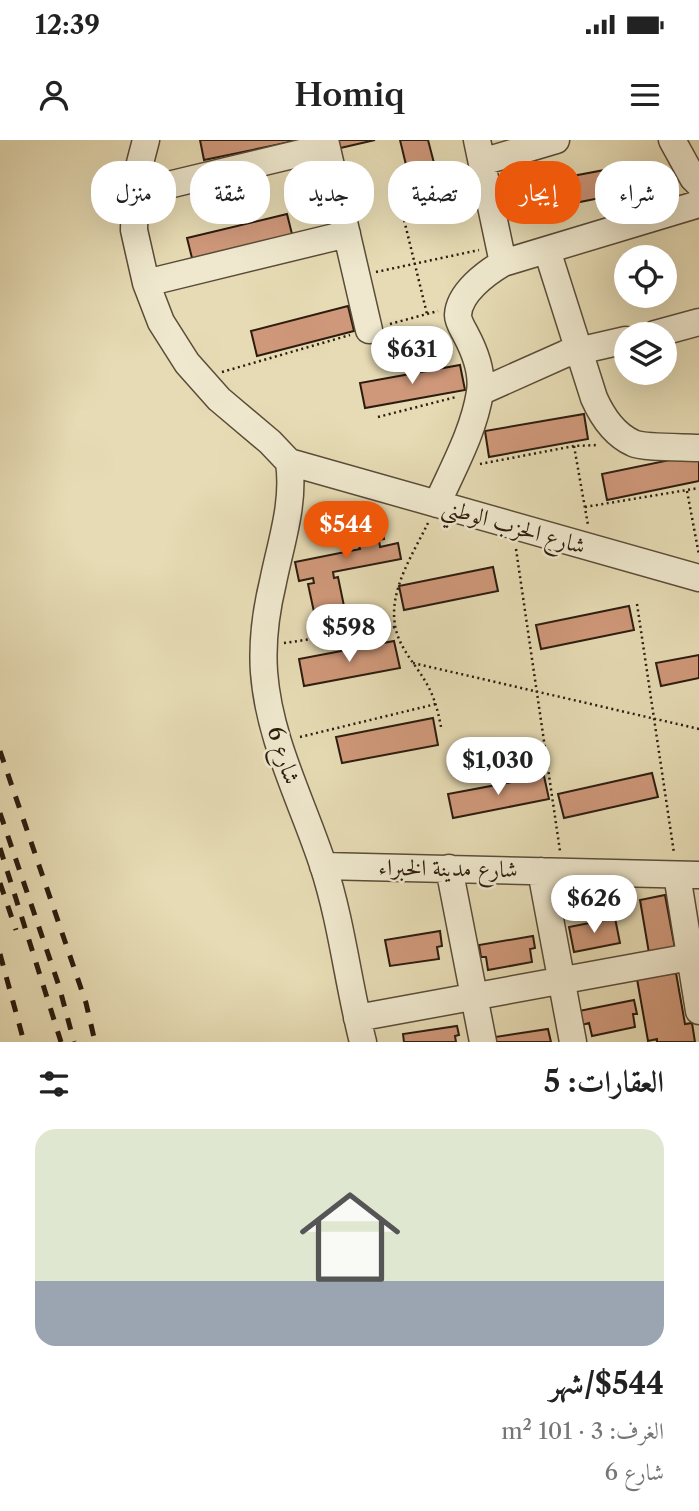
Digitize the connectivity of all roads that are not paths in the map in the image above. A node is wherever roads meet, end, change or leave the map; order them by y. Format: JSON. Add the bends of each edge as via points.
{"nodes":[{"id":1,"x":146,"y":140,"type":"edge"},
{"id":2,"x":556,"y":140,"type":"edge"},
{"id":3,"x":671,"y":140,"type":"edge"},
{"id":4,"x":326,"y":144,"type":"edge"},
{"id":5,"x":479,"y":151,"type":"edge"},
{"id":6,"x":142,"y":161,"type":"edge"},
{"id":7,"x":176,"y":182,"type":"edge"},
{"id":8,"x":699,"y":184,"type":"edge"},
{"id":9,"x":699,"y":204,"type":"edge"},
{"id":10,"x":134,"y":224,"type":"edge"},
{"id":11,"x":347,"y":234,"type":"junction"},
{"id":12,"x":547,"y":250,"type":"junction"},
{"id":13,"x":501,"y":255,"type":"junction"},
{"id":14,"x":146,"y":283,"type":"junction"},
{"id":15,"x":699,"y":323,"type":"edge"},
{"id":16,"x":677,"y":328,"type":"edge"},
{"id":17,"x":369,"y":330,"type":"road end"},
{"id":18,"x":614,"y":343,"type":"edge"},
{"id":19,"x":580,"y":350,"type":"junction"},
{"id":20,"x":480,"y":392,"type":"junction"},
{"id":21,"x":699,"y":448,"type":"edge"},
{"id":22,"x":289,"y":462,"type":"junction"},
{"id":23,"x":437,"y":504,"type":"junction"},
{"id":24,"x":699,"y":578,"type":"edge"},
{"id":25,"x":323,"y":866,"type":"junction"},
{"id":26,"x":449,"y":868,"type":"junction"},
{"id":27,"x":552,"y":871,"type":"junction"},
{"id":28,"x":688,"y":875,"type":"edge"},
{"id":29,"x":690,"y":957,"type":"junction"},
{"id":30,"x":562,"y":980,"type":"junction"},
{"id":31,"x":474,"y":996,"type":"junction"},
{"id":32,"x":699,"y":1011,"type":"edge"},
{"id":33,"x":360,"y":1030,"type":"edge"},
{"id":34,"x":484,"y":1042,"type":"edge"},
{"id":35,"x":573,"y":1042,"type":"edge"}],
"edges":[{"from":1,"to":6,"type":"street"},
{"from":2,"to":5,"type":"street"},
{"from":3,"to":8,"type":"street"},
{"from":4,"to":7,"type":"street"},
{"from":4,"to":11,"type":"street"},
{"from":5,"to":13,"type":"street"},
{"from":9,"to":12,"type":"street"},
{"from":10,"to":14,"type":"street"},
{"from":11,"to":14,"type":"street"},
{"from":11,"to":17,"type":"street"},
{"from":12,"to":13,"type":"street"},
{"from":12,"to":19,"type":"street"},
{"from":13,"to":20,"type":"street","via":[[469,292],[458,315],[477,359]]},
{"from":14,"to":22,"type":"street","via":[[161,322],[187,363],[219,399]]},
{"from":15,"to":16,"type":"street"},
{"from":18,"to":19,"type":"street"},
{"from":19,"to":20,"type":"street"},
{"from":19,"to":21,"type":"street","via":[[600,411],[620,436],[635,444]]},
{"from":20,"to":23,"type":"street"},
{"from":22,"to":23,"type":"street","name":"شارع الحزب الوطني"},
{"from":22,"to":25,"type":"street","name":"شارع 6","via":[[291,498],[264,646],[266,695]]},
{"from":23,"to":24,"type":"street","name":"شارع الحزب الوطني"},
{"from":25,"to":26,"type":"street","name":"شارع مدينة الخبراء"},
{"from":25,"to":33,"type":"street","name":"شارع 6"},
{"from":26,"to":27,"type":"street","name":"شارع مدينة الخبراء"},
{"from":26,"to":31,"type":"street"},
{"from":27,"to":28,"type":"street","name":"شارع مدينة الخبراء"},
{"from":27,"to":30,"type":"street"},
{"from":28,"to":29,"type":"street"},
{"from":29,"to":30,"type":"street"},
{"from":29,"to":32,"type":"street"},
{"from":30,"to":31,"type":"street"},
{"from":30,"to":35,"type":"street"},
{"from":31,"to":33,"type":"street"},
{"from":31,"to":34,"type":"street"}]}
